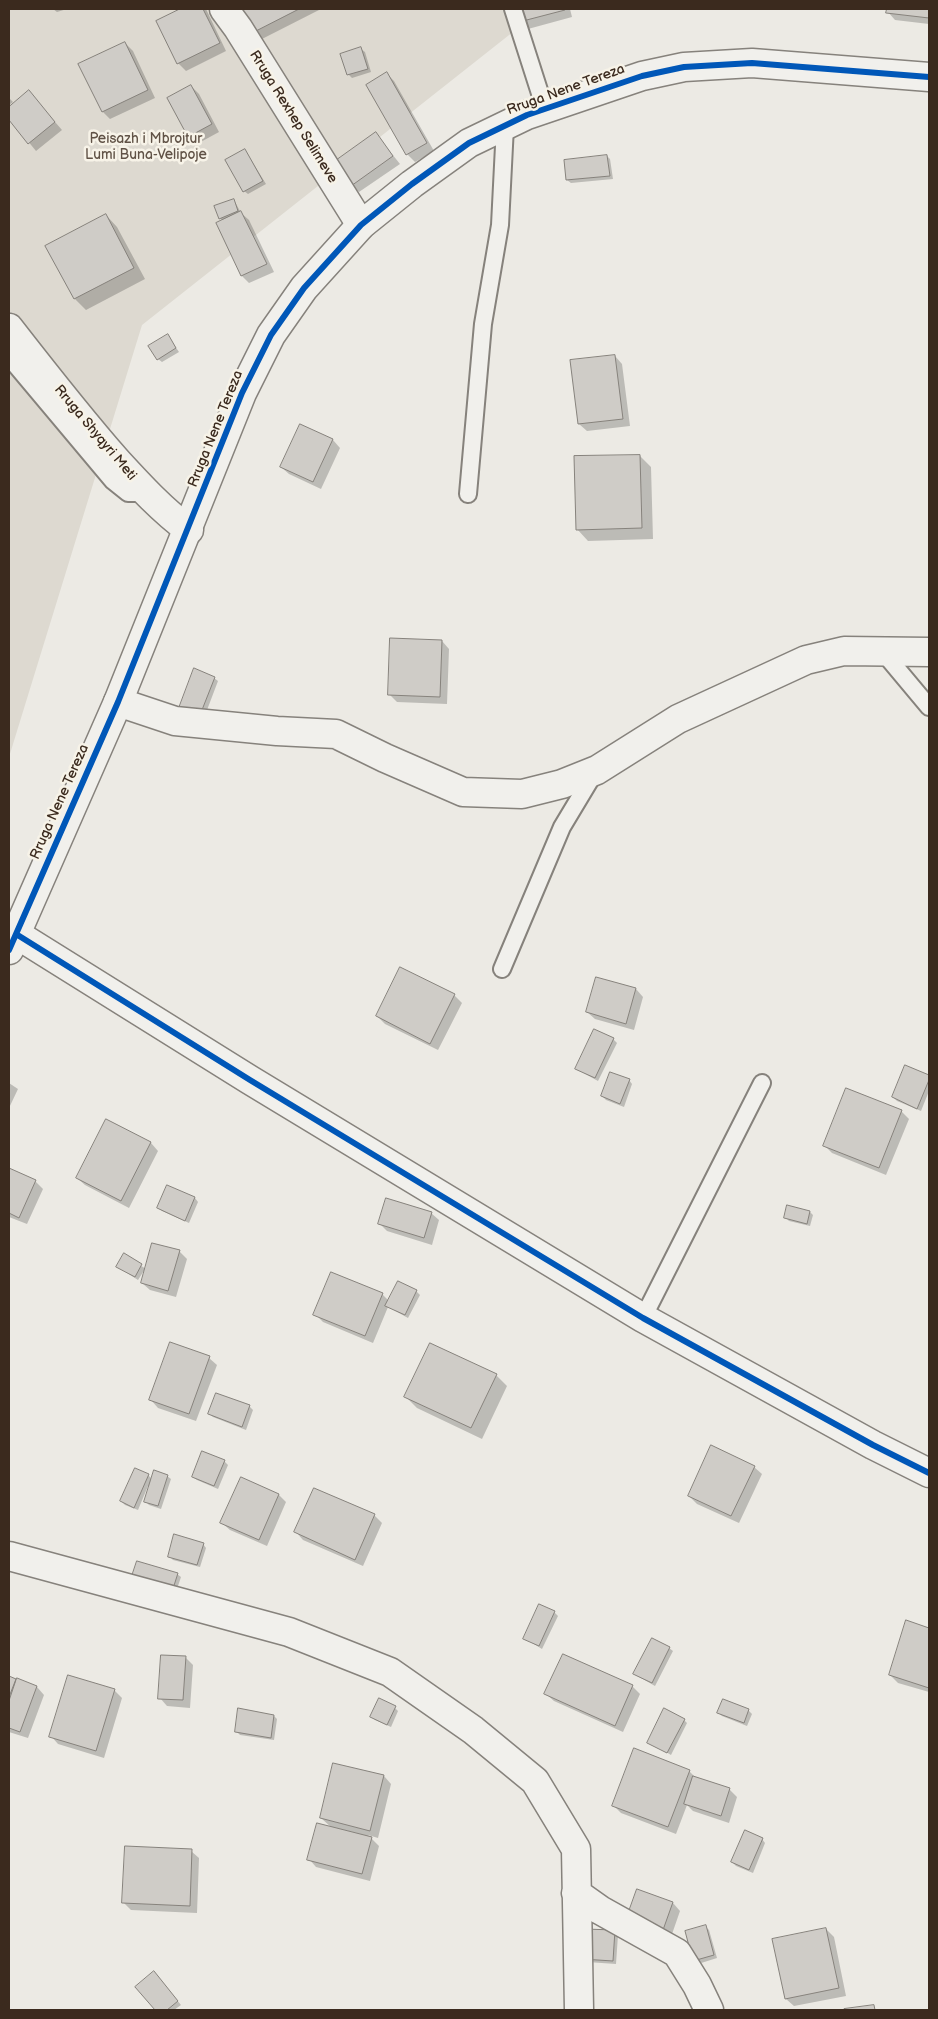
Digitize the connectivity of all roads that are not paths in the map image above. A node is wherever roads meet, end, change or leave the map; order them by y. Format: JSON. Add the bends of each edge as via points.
{"nodes":[{"id":1,"x":224,"y":9,"type":"edge"},
{"id":2,"x":512,"y":9,"type":"edge"},
{"id":3,"x":929,"y":77,"type":"edge"},
{"id":4,"x":545,"y":109,"type":"junction"},
{"id":5,"x":505,"y":126,"type":"junction"},
{"id":6,"x":361,"y":226,"type":"junction"},
{"id":7,"x":9,"y":328,"type":"edge"},
{"id":8,"x":9,"y":357,"type":"edge"},
{"id":9,"x":146,"y":493,"type":"junction"},
{"id":10,"x":468,"y":494,"type":"dead end"},
{"id":11,"x":189,"y":530,"type":"junction"},
{"id":12,"x":883,"y":652,"type":"junction"},
{"id":13,"x":929,"y":652,"type":"edge"},
{"id":14,"x":118,"y":702,"type":"junction"},
{"id":15,"x":928,"y":709,"type":"edge"},
{"id":16,"x":596,"y":770,"type":"junction"},
{"id":17,"x":12,"y":942,"type":"edge"},
{"id":18,"x":502,"y":969,"type":"dead end"},
{"id":19,"x":762,"y":1083,"type":"dead end"},
{"id":20,"x":643,"y":1318,"type":"junction"},
{"id":21,"x":929,"y":1472,"type":"edge"},
{"id":22,"x":9,"y":1556,"type":"edge"},
{"id":23,"x":576,"y":1893,"type":"junction"},
{"id":24,"x":579,"y":2010,"type":"edge"},
{"id":25,"x":709,"y":2010,"type":"edge"}],
"edges":[{"from":1,"to":6,"type":"street","name":"Rruga Rexhep Selimeve"},
{"from":2,"to":4,"type":"lane"},
{"from":3,"to":4,"type":"street","name":"Rruga Nene Tereza","via":[[752,62],[684,66],[642,76]]},
{"from":4,"to":5,"type":"street","name":"Rruga Nene Tereza"},
{"from":5,"to":6,"type":"street","name":"Rruga Nene Tereza","via":[[469,143]]},
{"from":5,"to":10,"type":"lane","via":[[500,225],[483,324]]},
{"from":6,"to":11,"type":"street","name":"Rruga Nene Tereza","via":[[304,288],[272,335],[242,393]]},
{"from":7,"to":9,"type":"street","name":"Rruga Shyqyri Meti","via":[[90,431]]},
{"from":8,"to":9,"type":"lane","via":[[113,481],[128,494]]},
{"from":9,"to":11,"type":"street","name":"Rruga Shyqyri Meti"},
{"from":11,"to":14,"type":"street","name":"Rruga Nene Tereza"},
{"from":12,"to":13,"type":"street"},
{"from":12,"to":15,"type":"lane"},
{"from":12,"to":16,"type":"street","via":[[844,651],[806,660],[678,719]]},
{"from":14,"to":16,"type":"street","via":[[175,721],[336,734],[463,792],[522,794],[562,784]]},
{"from":14,"to":17,"type":"street","name":"Rruga Nene Tereza"},
{"from":16,"to":18,"type":"lane","via":[[562,827]]},
{"from":17,"to":20,"type":"street","via":[[250,1080]]},
{"from":19,"to":20,"type":"lane"},
{"from":20,"to":21,"type":"street","via":[[873,1446]]},
{"from":22,"to":23,"type":"street","via":[[289,1632],[390,1672],[473,1730],[535,1781],[576,1849]]},
{"from":23,"to":24,"type":"street"},
{"from":23,"to":25,"type":"street","via":[[677,1953]]}]}
